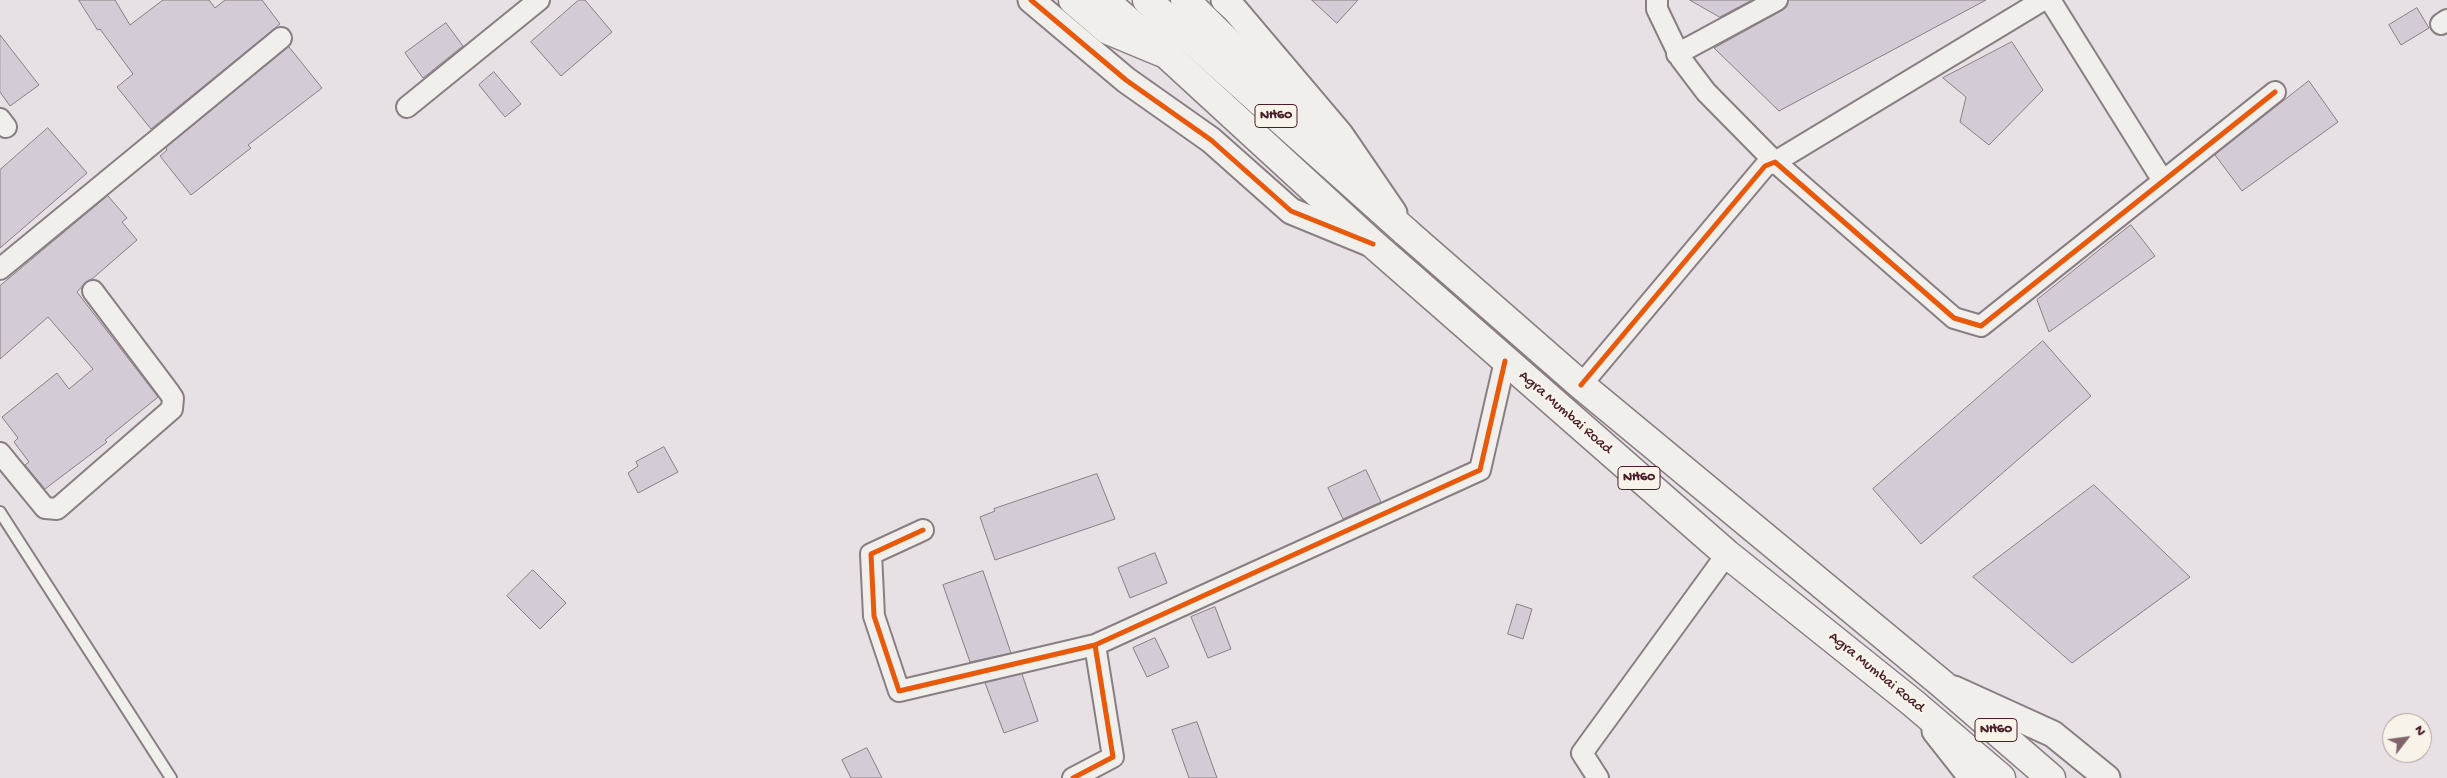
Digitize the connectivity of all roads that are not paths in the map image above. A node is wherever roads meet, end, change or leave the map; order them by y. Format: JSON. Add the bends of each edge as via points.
{"nodes":[{"id":1,"x":539,"y":0,"type":"edge"},
{"id":2,"x":1031,"y":0,"type":"edge"},
{"id":3,"x":1072,"y":0,"type":"edge"},
{"id":4,"x":1104,"y":0,"type":"edge"},
{"id":5,"x":1147,"y":0,"type":"edge"},
{"id":6,"x":1185,"y":0,"type":"edge"},
{"id":7,"x":1224,"y":0,"type":"edge"},
{"id":8,"x":1657,"y":0,"type":"edge"},
{"id":9,"x":1777,"y":0,"type":"edge"},
{"id":10,"x":2043,"y":0,"type":"edge"},
{"id":11,"x":2050,"y":0,"type":"edge"},
{"id":12,"x":281,"y":38,"type":"dead end"},
{"id":13,"x":1165,"y":53,"type":"junction"},
{"id":14,"x":1677,"y":54,"type":"junction"},
{"id":15,"x":2275,"y":92,"type":"dead end"},
{"id":16,"x":408,"y":107,"type":"dead end"},
{"id":17,"x":1775,"y":162,"type":"junction"},
{"id":18,"x":1342,"y":176,"type":"junction"},
{"id":19,"x":2162,"y":181,"type":"junction"},
{"id":20,"x":1406,"y":232,"type":"junction"},
{"id":21,"x":1373,"y":244,"type":"junction"},
{"id":22,"x":0,"y":269,"type":"edge"},
{"id":23,"x":93,"y":291,"type":"dead end"},
{"id":24,"x":1505,"y":361,"type":"junction"},
{"id":25,"x":1581,"y":385,"type":"junction"},
{"id":26,"x":0,"y":453,"type":"edge"},
{"id":27,"x":0,"y":512,"type":"edge"},
{"id":28,"x":923,"y":530,"type":"dead end"},
{"id":29,"x":1727,"y":554,"type":"junction"},
{"id":30,"x":1095,"y":644,"type":"junction"},
{"id":31,"x":1941,"y":682,"type":"junction"},
{"id":32,"x":1913,"y":703,"type":"junction"},
{"id":33,"x":170,"y":778,"type":"edge"},
{"id":34,"x":1073,"y":778,"type":"edge"},
{"id":35,"x":1598,"y":778,"type":"edge"},
{"id":36,"x":1972,"y":778,"type":"edge"},
{"id":37,"x":2001,"y":778,"type":"edge"},
{"id":38,"x":2051,"y":778,"type":"edge"},
{"id":39,"x":2107,"y":778,"type":"edge"}],
"edges":[{"from":1,"to":16,"type":"street"},
{"from":2,"to":21,"type":"street","via":[[1126,80],[1210,140],[1291,211]]},
{"from":3,"to":13,"type":"main road","via":[[1108,30]]},
{"from":4,"to":13,"type":"main road","number":"NH60"},
{"from":5,"to":18,"type":"main road","number":"NH60"},
{"from":6,"to":18,"type":"main road","via":[[1312,125]]},
{"from":7,"to":20,"type":"street","via":[[1340,134]]},
{"from":8,"to":14,"type":"street","via":[[1657,9]]},
{"from":9,"to":14,"type":"street"},
{"from":10,"to":17,"type":"street"},
{"from":11,"to":19,"type":"street"},
{"from":12,"to":22,"type":"street"},
{"from":13,"to":21,"type":"main road","name":"Agra Mumbai Road","number":"NH60"},
{"from":14,"to":17,"type":"street","via":[[1706,92]]},
{"from":15,"to":19,"type":"street"},
{"from":17,"to":19,"type":"street","via":[[1954,318],[1981,326]]},
{"from":17,"to":25,"type":"street","via":[[1765,166]]},
{"from":18,"to":20,"type":"main road","number":"NH60"},
{"from":20,"to":25,"type":"main road","number":"NH60"},
{"from":21,"to":24,"type":"main road","name":"Agra Mumbai Road","number":"NH60"},
{"from":23,"to":26,"type":"street","via":[[169,392],[173,398],[172,409],[57,509],[45,508]]},
{"from":24,"to":29,"type":"main road","name":"Agra Mumbai Road","number":"NH60"},
{"from":24,"to":30,"type":"street","via":[[1480,470]]},
{"from":25,"to":31,"type":"main road","number":"NH60"},
{"from":27,"to":33,"type":"lane"},
{"from":28,"to":30,"type":"street","via":[[871,554],[874,616],[899,691]]},
{"from":29,"to":32,"type":"main road","name":"Agra Mumbai Road","number":"NH60"},
{"from":29,"to":35,"type":"street","via":[[1582,753]]},
{"from":30,"to":34,"type":"street","via":[[1113,758]]},
{"from":31,"to":38,"type":"main road","number":"NH60"},
{"from":31,"to":39,"type":"street","via":[[2054,734]]},
{"from":32,"to":36,"type":"street"},
{"from":32,"to":37,"type":"main road","name":"Agra Mumbai Road","number":"NH60"}]}
